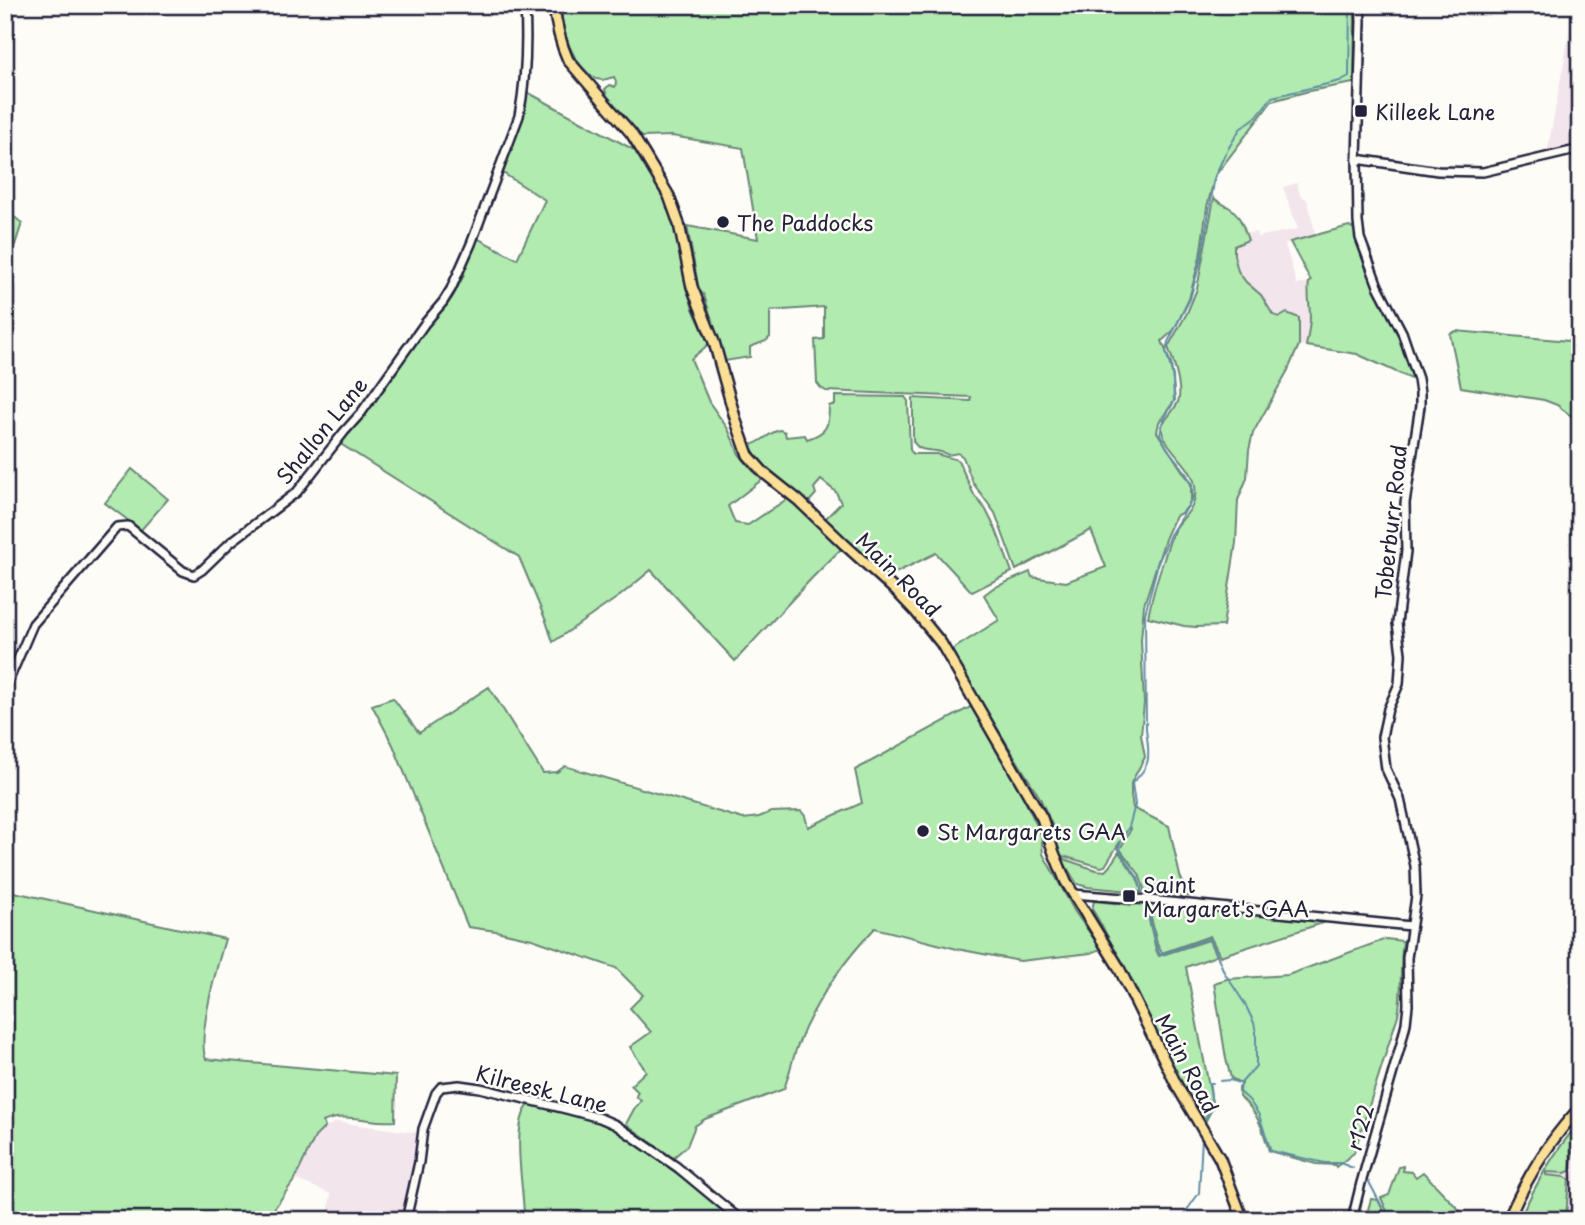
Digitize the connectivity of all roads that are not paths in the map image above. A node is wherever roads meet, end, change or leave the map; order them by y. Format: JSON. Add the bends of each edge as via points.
{"nodes":[{"id":1,"x":526,"y":5,"type":"edge"},
{"id":2,"x":554,"y":5,"type":"edge"},
{"id":3,"x":1360,"y":5,"type":"edge"},
{"id":4,"x":1580,"y":149,"type":"edge"},
{"id":5,"x":1357,"y":159,"type":"junction"},
{"id":6,"x":5,"y":689,"type":"edge"},
{"id":7,"x":1073,"y":894,"type":"junction"},
{"id":8,"x":1411,"y":926,"type":"junction"},
{"id":9,"x":1401,"y":1044,"type":"joint"},
{"id":10,"x":1580,"y":1108,"type":"edge"},
{"id":11,"x":406,"y":1220,"type":"edge"},
{"id":12,"x":741,"y":1220,"type":"edge"},
{"id":13,"x":1243,"y":1220,"type":"edge"},
{"id":14,"x":1352,"y":1220,"type":"edge"},
{"id":15,"x":1508,"y":1220,"type":"edge"}],
"edges":[{"from":1,"to":6,"type":"street","name":"Shallon Lane","via":[[519,116],[471,244],[451,289],[361,413],[297,492],[194,575],[128,526],[117,527],[33,624]]},
{"from":2,"to":7,"type":"main road","name":"Main Road","via":[[568,60],[631,134],[671,203],[692,288],[714,342],[748,455],[888,584],[930,629],[1042,818],[1059,869]]},
{"from":3,"to":5,"type":"street","name":"Toberburr Road"},
{"from":4,"to":5,"type":"street","via":[[1483,172],[1438,171]]},
{"from":5,"to":8,"type":"street","name":"Toberburr Road","via":[[1360,238],[1402,332],[1420,393],[1405,503],[1406,551],[1397,623],[1399,684],[1381,737],[1415,866]]},
{"from":7,"to":8,"type":"street"},
{"from":7,"to":13,"type":"main road","name":"Main Road","via":[[1118,966],[1177,1086],[1220,1159]]},
{"from":8,"to":9,"type":"street","name":"Toberburr Road","via":[[1408,1005]]},
{"from":9,"to":14,"type":"street","name":"r122"},
{"from":10,"to":15,"type":"main road","via":[[1537,1163]]},
{"from":11,"to":12,"type":"street","name":"Kilreesk Lane","via":[[428,1113],[441,1087],[459,1085],[616,1125]]}]}
